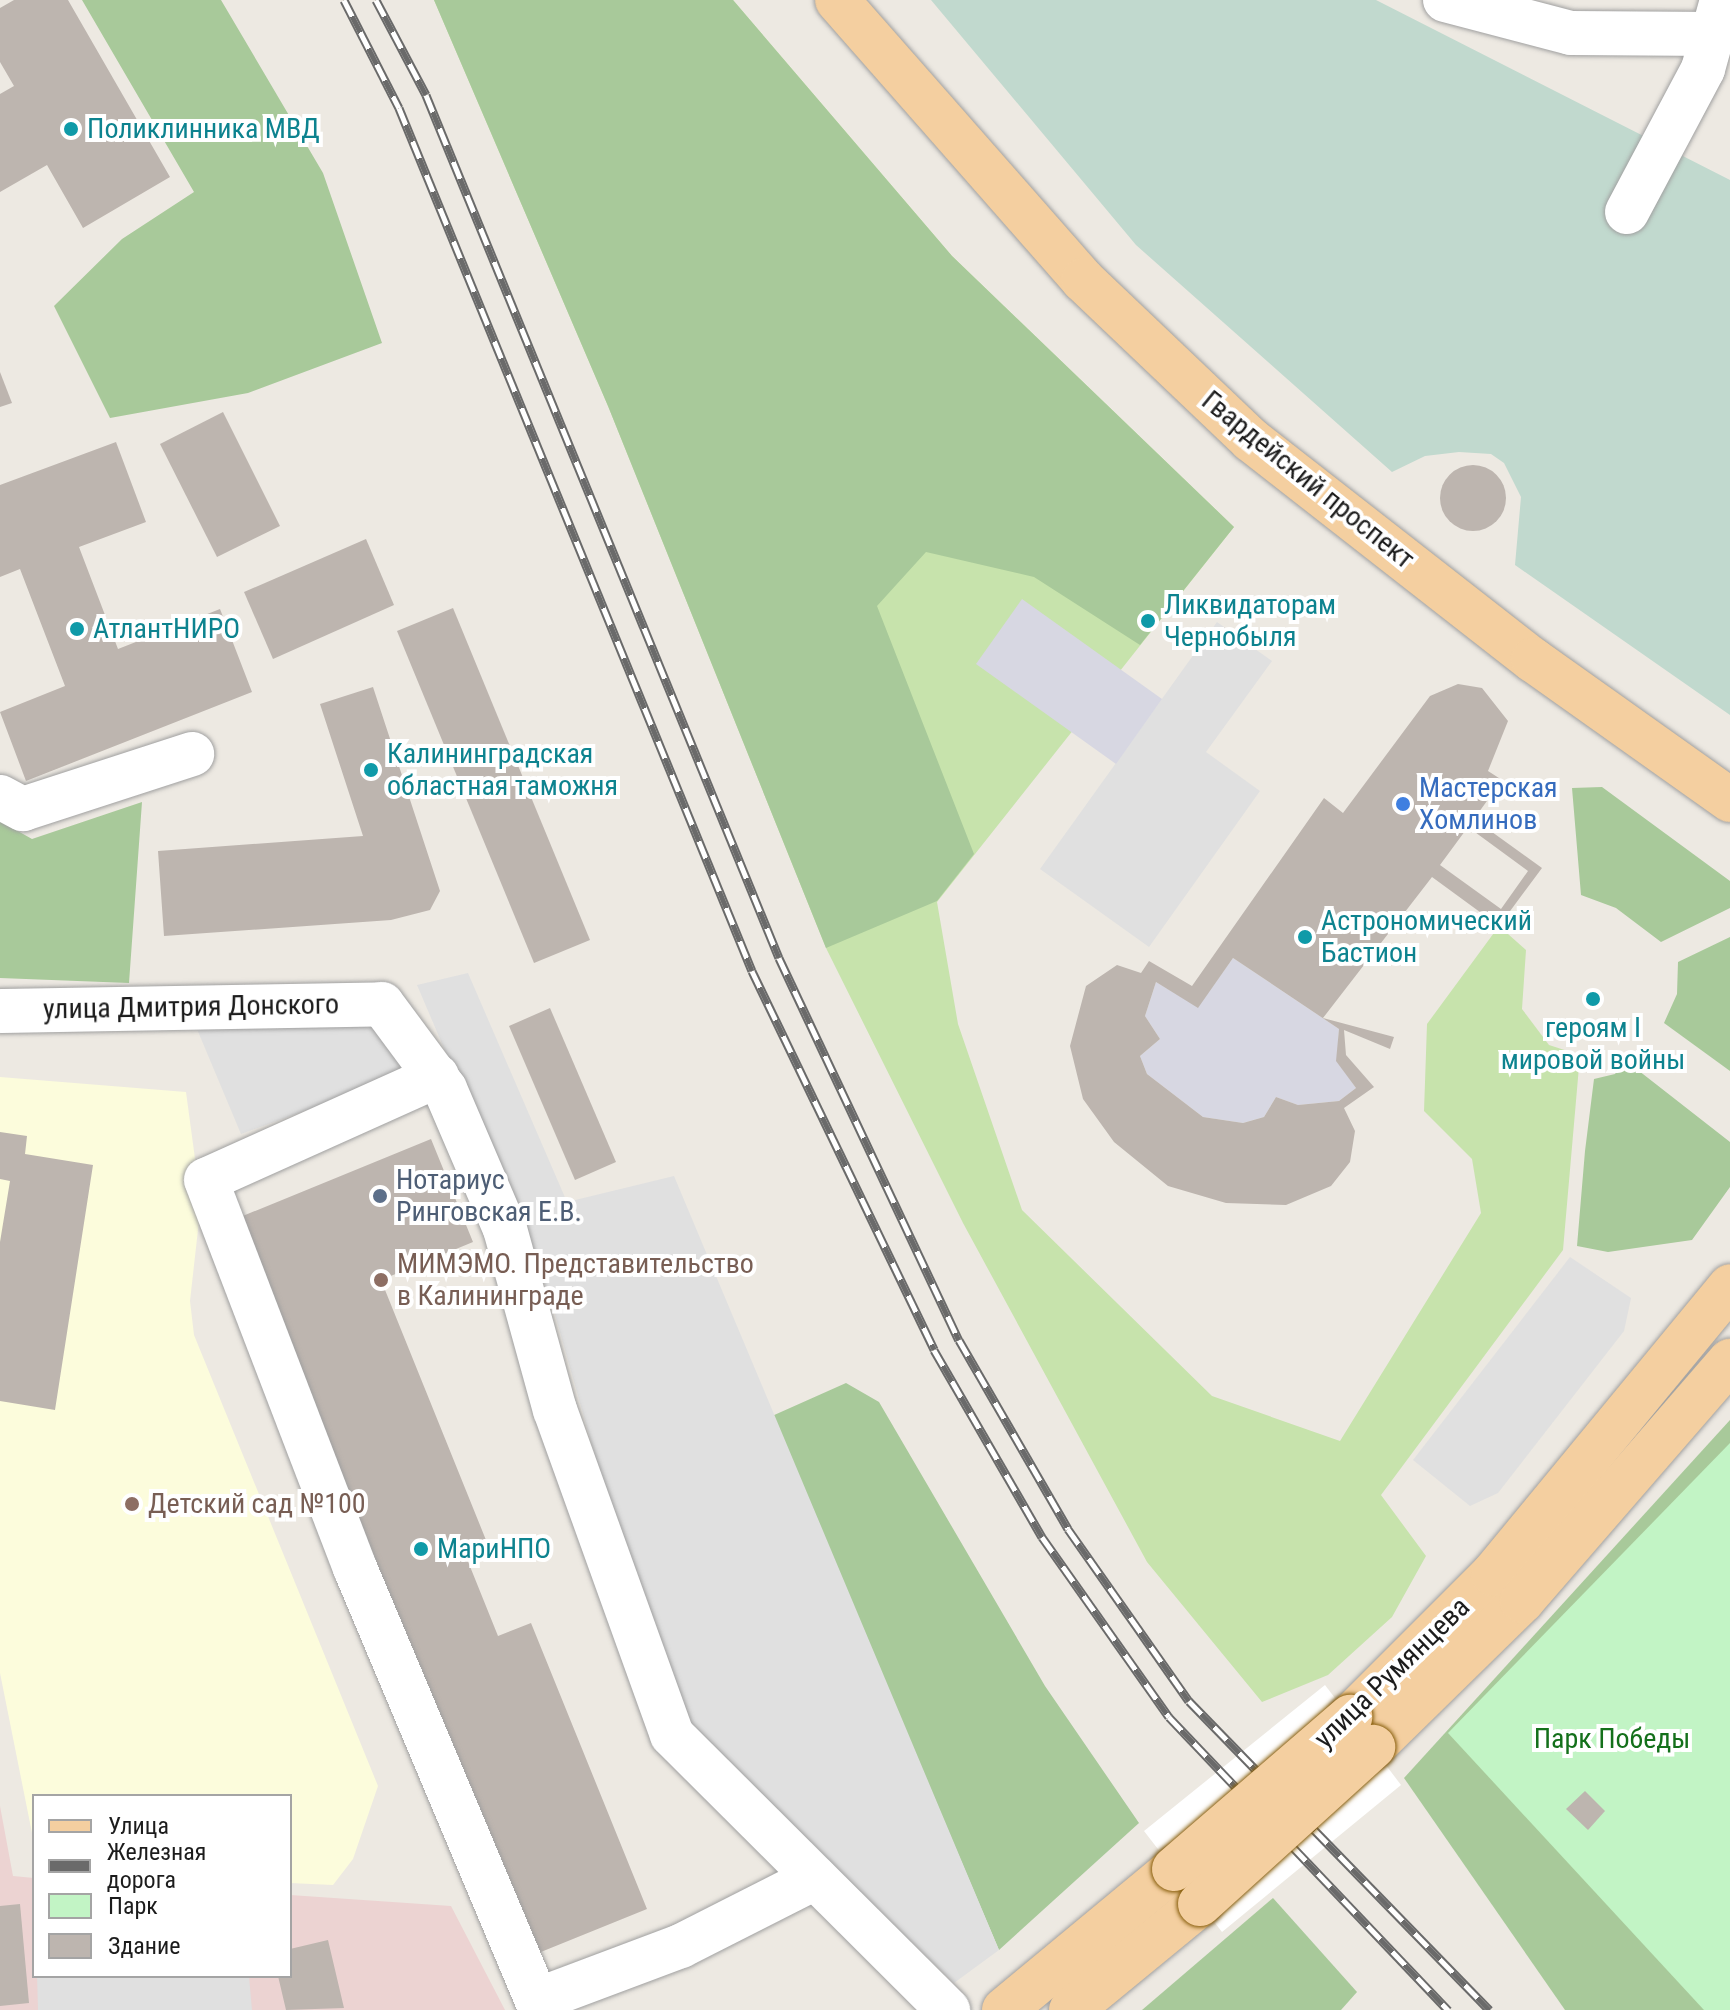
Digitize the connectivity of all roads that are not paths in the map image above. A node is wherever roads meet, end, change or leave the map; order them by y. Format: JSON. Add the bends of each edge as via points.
{"nodes":[{"id":1,"x":837,"y":0,"type":"edge"},
{"id":2,"x":1445,"y":0,"type":"edge"},
{"id":3,"x":1718,"y":17,"type":"edge"},
{"id":4,"x":1627,"y":212,"type":"dead end"},
{"id":5,"x":192,"y":754,"type":"dead end"},
{"id":6,"x":0,"y":797,"type":"edge"},
{"id":7,"x":1730,"y":800,"type":"edge"},
{"id":8,"x":0,"y":1011,"type":"edge"},
{"id":9,"x":437,"y":1076,"type":"junction"},
{"id":10,"x":1730,"y":1286,"type":"edge"},
{"id":11,"x":1730,"y":1361,"type":"edge"},
{"id":12,"x":1362,"y":1732,"type":"junction"},
{"id":13,"x":815,"y":1878,"type":"junction"},
{"id":14,"x":948,"y":2010,"type":"edge"},
{"id":15,"x":1004,"y":2010,"type":"edge"},
{"id":16,"x":1071,"y":2010,"type":"edge"}],
"edges":[{"from":1,"to":7,"type":"main road","name":"Гвардейский проспект","via":[[1083,280],[1251,440],[1533,660]]},
{"from":2,"to":3,"type":"street","via":[[1571,33]]},
{"from":3,"to":4,"type":"street"},
{"from":5,"to":6,"type":"street","via":[[23,809]]},
{"from":8,"to":9,"type":"street","name":"улица Дмитрия Донского","via":[[382,1004]]},
{"from":9,"to":13,"type":"street","via":[[505,1229],[555,1410],[672,1735]]},
{"from":9,"to":13,"type":"street","via":[[206,1180],[355,1568],[537,2000],[681,1946]]},
{"from":10,"to":12,"type":"main road","name":"улица Румянцева"},
{"from":11,"to":12,"type":"main road","name":"улица Румянцева","via":[[1522,1601]]},
{"from":12,"to":15,"type":"main road","name":"улица Румянцева","bridge":true,"via":[[1174,1869]]},
{"from":12,"to":16,"type":"main road","name":"улица Румянцева","bridge":true,"via":[[1200,1904]]},
{"from":13,"to":14,"type":"street"}]}
